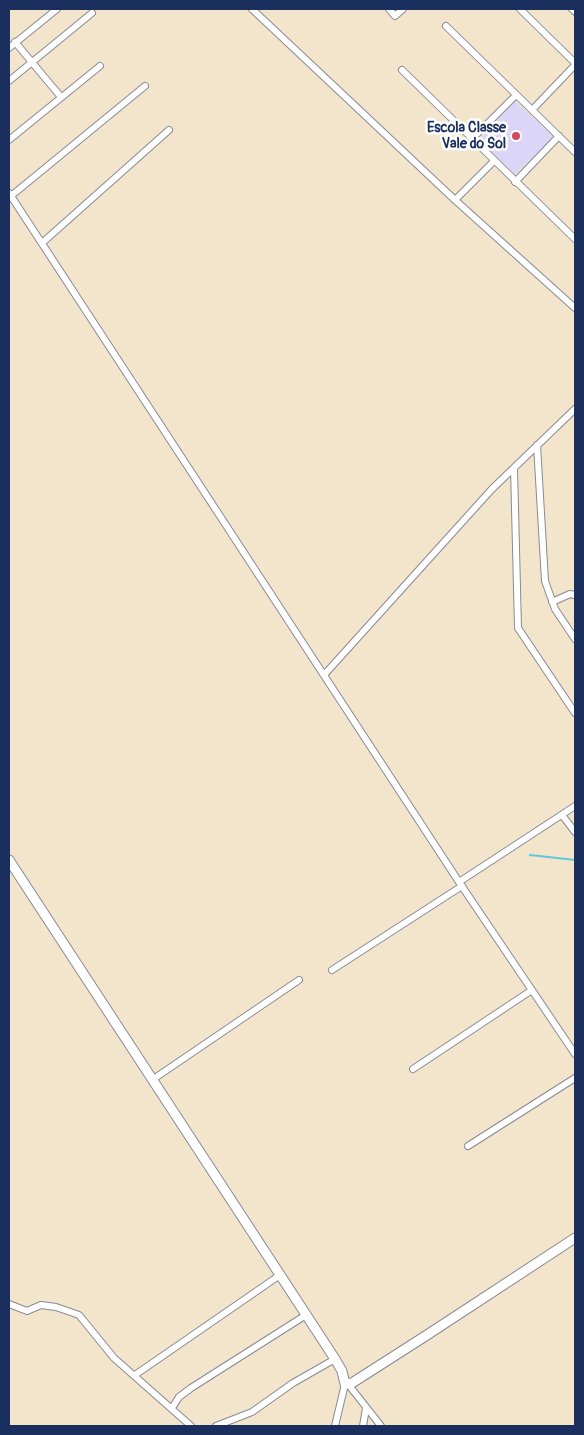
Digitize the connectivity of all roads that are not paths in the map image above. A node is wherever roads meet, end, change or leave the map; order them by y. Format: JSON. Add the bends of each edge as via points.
{"nodes":[{"id":1,"x":57,"y":9,"type":"edge"},
{"id":2,"x":252,"y":9,"type":"edge"},
{"id":3,"x":389,"y":9,"type":"edge"},
{"id":4,"x":403,"y":9,"type":"edge"},
{"id":5,"x":520,"y":9,"type":"edge"},
{"id":6,"x":572,"y":9,"type":"edge"},
{"id":7,"x":575,"y":12,"type":"edge"},
{"id":8,"x":92,"y":13,"type":"dead end"},
{"id":9,"x":446,"y":26,"type":"dead end"},
{"id":10,"x":15,"y":42,"type":"junction"},
{"id":11,"x":9,"y":48,"type":"edge"},
{"id":12,"x":32,"y":62,"type":"junction"},
{"id":13,"x":575,"y":64,"type":"edge"},
{"id":14,"x":100,"y":66,"type":"dead end"},
{"id":15,"x":402,"y":70,"type":"dead end"},
{"id":16,"x":9,"y":81,"type":"edge"},
{"id":17,"x":145,"y":86,"type":"dead end"},
{"id":18,"x":516,"y":95,"type":"junction"},
{"id":19,"x":61,"y":98,"type":"junction"},
{"id":20,"x":532,"y":110,"type":"junction"},
{"id":21,"x":170,"y":130,"type":"dead end"},
{"id":22,"x":559,"y":136,"type":"junction"},
{"id":23,"x":472,"y":139,"type":"junction"},
{"id":24,"x":9,"y":140,"type":"edge"},
{"id":25,"x":575,"y":152,"type":"edge"},
{"id":26,"x":494,"y":161,"type":"junction"},
{"id":27,"x":515,"y":182,"type":"junction"},
{"id":28,"x":10,"y":194,"type":"edge"},
{"id":29,"x":456,"y":200,"type":"junction"},
{"id":30,"x":575,"y":239,"type":"edge"},
{"id":31,"x":42,"y":243,"type":"junction"},
{"id":32,"x":575,"y":308,"type":"edge"},
{"id":33,"x":575,"y":408,"type":"edge"},
{"id":34,"x":537,"y":446,"type":"junction"},
{"id":35,"x":514,"y":468,"type":"junction"},
{"id":36,"x":575,"y":595,"type":"edge"},
{"id":37,"x":552,"y":602,"type":"junction"},
{"id":38,"x":575,"y":639,"type":"edge"},
{"id":39,"x":324,"y":675,"type":"junction"},
{"id":40,"x":575,"y":713,"type":"edge"},
{"id":41,"x":575,"y":806,"type":"edge"},
{"id":42,"x":562,"y":815,"type":"junction"},
{"id":43,"x":575,"y":832,"type":"edge"},
{"id":44,"x":9,"y":860,"type":"edge"},
{"id":45,"x":460,"y":884,"type":"junction"},
{"id":46,"x":332,"y":970,"type":"dead end"},
{"id":47,"x":299,"y":980,"type":"dead end"},
{"id":48,"x":532,"y":990,"type":"junction"},
{"id":49,"x":575,"y":1054,"type":"edge"},
{"id":50,"x":413,"y":1069,"type":"dead end"},
{"id":51,"x":575,"y":1078,"type":"edge"},
{"id":52,"x":152,"y":1080,"type":"junction"},
{"id":53,"x":468,"y":1146,"type":"dead end"},
{"id":54,"x":575,"y":1238,"type":"edge"},
{"id":55,"x":280,"y":1275,"type":"junction"},
{"id":56,"x":9,"y":1304,"type":"edge"},
{"id":57,"x":306,"y":1315,"type":"junction"},
{"id":58,"x":334,"y":1359,"type":"junction"},
{"id":59,"x":135,"y":1375,"type":"junction"},
{"id":60,"x":347,"y":1384,"type":"junction"},
{"id":61,"x":172,"y":1408,"type":"junction"},
{"id":62,"x":366,"y":1408,"type":"junction"},
{"id":63,"x":191,"y":1426,"type":"edge"},
{"id":64,"x":216,"y":1426,"type":"edge"},
{"id":65,"x":335,"y":1426,"type":"edge"},
{"id":66,"x":363,"y":1426,"type":"edge"},
{"id":67,"x":382,"y":1426,"type":"edge"}],
"edges":[{"from":1,"to":10,"type":"street"},
{"from":2,"to":29,"type":"street"},
{"from":3,"to":4,"type":"street","via":[[395,16]]},
{"from":5,"to":13,"type":"street"},
{"from":6,"to":7,"type":"street"},
{"from":8,"to":12,"type":"street"},
{"from":9,"to":18,"type":"street"},
{"from":10,"to":11,"type":"street"},
{"from":10,"to":12,"type":"street"},
{"from":12,"to":16,"type":"street"},
{"from":12,"to":19,"type":"street"},
{"from":13,"to":20,"type":"street"},
{"from":14,"to":19,"type":"street"},
{"from":15,"to":23,"type":"street"},
{"from":17,"to":28,"type":"street"},
{"from":18,"to":20,"type":"street"},
{"from":18,"to":23,"type":"street"},
{"from":19,"to":24,"type":"street"},
{"from":20,"to":22,"type":"street"},
{"from":21,"to":31,"type":"street"},
{"from":22,"to":25,"type":"street"},
{"from":22,"to":27,"type":"street"},
{"from":23,"to":26,"type":"street"},
{"from":26,"to":27,"type":"street"},
{"from":26,"to":29,"type":"street"},
{"from":27,"to":30,"type":"street"},
{"from":28,"to":31,"type":"street"},
{"from":29,"to":32,"type":"street"},
{"from":31,"to":39,"type":"street"},
{"from":33,"to":34,"type":"street"},
{"from":34,"to":35,"type":"street"},
{"from":34,"to":37,"type":"street","via":[[545,581]]},
{"from":35,"to":39,"type":"street"},
{"from":35,"to":40,"type":"street","via":[[518,628]]},
{"from":36,"to":37,"type":"street"},
{"from":37,"to":38,"type":"street"},
{"from":39,"to":45,"type":"street"},
{"from":41,"to":42,"type":"street"},
{"from":42,"to":43,"type":"street"},
{"from":42,"to":45,"type":"street"},
{"from":44,"to":52,"type":"street"},
{"from":45,"to":46,"type":"street"},
{"from":45,"to":48,"type":"street"},
{"from":47,"to":52,"type":"street"},
{"from":48,"to":49,"type":"street"},
{"from":48,"to":50,"type":"street"},
{"from":51,"to":53,"type":"street"},
{"from":52,"to":55,"type":"street"},
{"from":54,"to":60,"type":"street"},
{"from":55,"to":57,"type":"street"},
{"from":55,"to":59,"type":"street"},
{"from":56,"to":59,"type":"street","via":[[27,1311],[41,1305],[72,1312],[86,1322],[114,1358]]},
{"from":57,"to":58,"type":"street"},
{"from":57,"to":61,"type":"street","via":[[191,1388],[179,1397]]},
{"from":58,"to":60,"type":"street"},
{"from":58,"to":64,"type":"street","via":[[252,1412]]},
{"from":59,"to":61,"type":"street"},
{"from":60,"to":62,"type":"street"},
{"from":60,"to":65,"type":"street"},
{"from":61,"to":63,"type":"street"},
{"from":62,"to":66,"type":"street"},
{"from":62,"to":67,"type":"street"}]}
